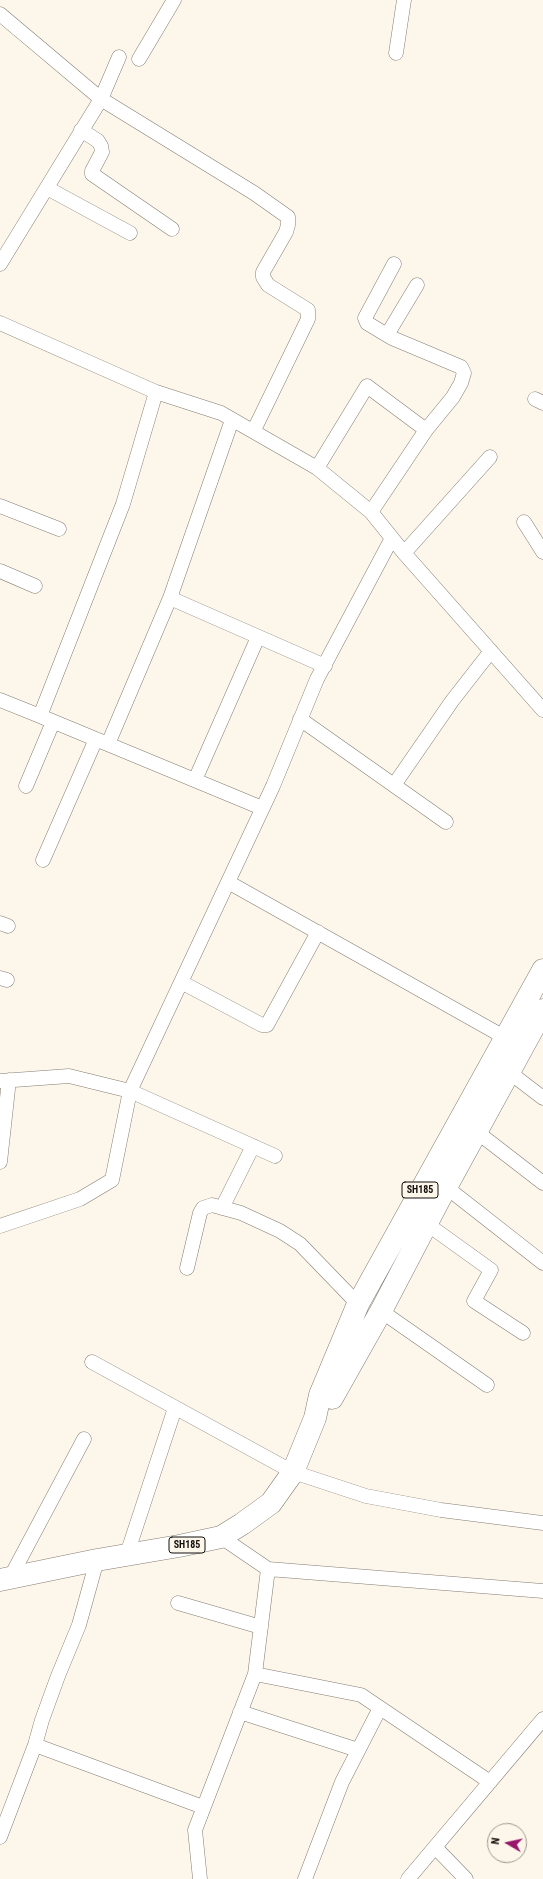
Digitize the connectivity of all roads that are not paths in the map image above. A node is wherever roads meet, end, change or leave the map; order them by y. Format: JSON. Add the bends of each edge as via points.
{"nodes":[{"id":1,"x":174,"y":0,"type":"edge"},
{"id":2,"x":404,"y":0,"type":"edge"},
{"id":3,"x":0,"y":14,"type":"edge"},
{"id":4,"x":396,"y":53,"type":"dead end"},
{"id":5,"x":119,"y":57,"type":"dead end"},
{"id":6,"x":139,"y":59,"type":"dead end"},
{"id":7,"x":101,"y":99,"type":"junction"},
{"id":8,"x":82,"y":130,"type":"junction"},
{"id":9,"x":46,"y":188,"type":"junction"},
{"id":10,"x":172,"y":229,"type":"dead end"},
{"id":11,"x":130,"y":233,"type":"dead end"},
{"id":12,"x":0,"y":264,"type":"edge"},
{"id":13,"x":394,"y":264,"type":"dead end"},
{"id":14,"x":417,"y":285,"type":"dead end"},
{"id":15,"x":0,"y":323,"type":"edge"},
{"id":16,"x":388,"y":335,"type":"junction"},
{"id":17,"x":156,"y":392,"type":"junction"},
{"id":18,"x":232,"y":420,"type":"junction"},
{"id":19,"x":254,"y":430,"type":"junction"},
{"id":20,"x":426,"y":430,"type":"junction"},
{"id":21,"x":490,"y":457,"type":"dead end"},
{"id":22,"x":317,"y":468,"type":"junction"},
{"id":23,"x":0,"y":506,"type":"edge"},
{"id":24,"x":371,"y":512,"type":"junction"},
{"id":25,"x":524,"y":522,"type":"dead end"},
{"id":26,"x":59,"y":529,"type":"dead end"},
{"id":27,"x":392,"y":538,"type":"junction"},
{"id":28,"x":543,"y":552,"type":"edge"},
{"id":29,"x":404,"y":553,"type":"junction"},
{"id":30,"x":0,"y":570,"type":"edge"},
{"id":31,"x":35,"y":586,"type":"dead end"},
{"id":32,"x":170,"y":598,"type":"junction"},
{"id":33,"x":258,"y":637,"type":"junction"},
{"id":34,"x":490,"y":651,"type":"junction"},
{"id":35,"x":325,"y":666,"type":"junction"},
{"id":36,"x":0,"y":700,"type":"edge"},
{"id":37,"x":543,"y":710,"type":"edge"},
{"id":38,"x":40,"y":716,"type":"junction"},
{"id":39,"x":300,"y":720,"type":"junction"},
{"id":40,"x":53,"y":722,"type":"junction"},
{"id":41,"x":102,"y":742,"type":"junction"},
{"id":42,"x":195,"y":780,"type":"junction"},
{"id":43,"x":394,"y":785,"type":"junction"},
{"id":44,"x":26,"y":786,"type":"dead end"},
{"id":45,"x":262,"y":808,"type":"junction"},
{"id":46,"x":446,"y":822,"type":"dead end"},
{"id":47,"x":43,"y":860,"type":"dead end"},
{"id":48,"x":228,"y":882,"type":"junction"},
{"id":49,"x":318,"y":932,"type":"junction"},
{"id":50,"x":543,"y":970,"type":"edge"},
{"id":51,"x":182,"y":982,"type":"junction"},
{"id":52,"x":543,"y":1010,"type":"edge"},
{"id":53,"x":506,"y":1038,"type":"junction"},
{"id":54,"x":509,"y":1072,"type":"junction"},
{"id":55,"x":4,"y":1081,"type":"edge"},
{"id":56,"x":130,"y":1091,"type":"junction"},
{"id":57,"x":543,"y":1098,"type":"edge"},
{"id":58,"x":3,"y":1112,"type":"edge"},
{"id":59,"x":477,"y":1132,"type":"junction"},
{"id":60,"x":253,"y":1146,"type":"junction"},
{"id":61,"x":275,"y":1156,"type":"dead end"},
{"id":62,"x":0,"y":1162,"type":"edge"},
{"id":63,"x":543,"y":1183,"type":"edge"},
{"id":64,"x":446,"y":1187,"type":"junction"},
{"id":65,"x":222,"y":1208,"type":"junction"},
{"id":66,"x":427,"y":1224,"type":"junction"},
{"id":67,"x":0,"y":1226,"type":"edge"},
{"id":68,"x":543,"y":1263,"type":"edge"},
{"id":69,"x":186,"y":1268,"type":"dead end"},
{"id":70,"x":358,"y":1304,"type":"junction"},
{"id":71,"x":381,"y":1310,"type":"junction"},
{"id":72,"x":523,"y":1333,"type":"dead end"},
{"id":73,"x":92,"y":1362,"type":"dead end"},
{"id":74,"x":487,"y":1385,"type":"dead end"},
{"id":75,"x":175,"y":1408,"type":"junction"},
{"id":76,"x":315,"y":1418,"type":"junction"},
{"id":77,"x":84,"y":1438,"type":"dead end"},
{"id":78,"x":293,"y":1472,"type":"junction"},
{"id":79,"x":543,"y":1523,"type":"edge"},
{"id":80,"x":221,"y":1537,"type":"junction"},
{"id":81,"x":127,"y":1554,"type":"junction"},
{"id":82,"x":98,"y":1560,"type":"junction"},
{"id":83,"x":268,"y":1569,"type":"junction"},
{"id":84,"x":5,"y":1579,"type":"edge"},
{"id":85,"x":543,"y":1591,"type":"edge"},
{"id":86,"x":178,"y":1603,"type":"dead end"},
{"id":87,"x":261,"y":1627,"type":"junction"},
{"id":88,"x":255,"y":1674,"type":"junction"},
{"id":89,"x":380,"y":1708,"type":"junction"},
{"id":90,"x":240,"y":1712,"type":"junction"},
{"id":91,"x":543,"y":1719,"type":"edge"},
{"id":92,"x":35,"y":1745,"type":"junction"},
{"id":93,"x":358,"y":1750,"type":"junction"},
{"id":94,"x":490,"y":1782,"type":"junction"},
{"id":95,"x":203,"y":1807,"type":"junction"},
{"id":96,"x":0,"y":1837,"type":"edge"},
{"id":97,"x":435,"y":1847,"type":"junction"},
{"id":98,"x":200,"y":1879,"type":"edge"},
{"id":99,"x":305,"y":1879,"type":"edge"},
{"id":100,"x":408,"y":1879,"type":"edge"},
{"id":101,"x":466,"y":1879,"type":"edge"}],
"edges":[{"from":1,"to":6,"type":"street"},
{"from":2,"to":4,"type":"street"},
{"from":3,"to":7,"type":"street"},
{"from":5,"to":7,"type":"street"},
{"from":7,"to":8,"type":"street"},
{"from":7,"to":19,"type":"street","via":[[254,193],[288,217],[286,232],[263,272],[263,277],[268,285],[308,310],[308,319]]},
{"from":8,"to":9,"type":"street"},
{"from":8,"to":10,"type":"street","via":[[102,146],[102,152],[92,174]]},
{"from":9,"to":11,"type":"street"},
{"from":9,"to":12,"type":"street"},
{"from":13,"to":16,"type":"street","via":[[365,318],[372,327]]},
{"from":14,"to":16,"type":"street"},
{"from":15,"to":17,"type":"street"},
{"from":16,"to":20,"type":"street","via":[[461,367],[464,373],[453,397]]},
{"from":17,"to":18,"type":"street","via":[[221,413]]},
{"from":17,"to":38,"type":"street","via":[[123,504]]},
{"from":18,"to":19,"type":"street"},
{"from":18,"to":32,"type":"street"},
{"from":19,"to":22,"type":"street"},
{"from":20,"to":22,"type":"street","via":[[367,386]]},
{"from":20,"to":24,"type":"street"},
{"from":21,"to":29,"type":"street"},
{"from":22,"to":24,"type":"street"},
{"from":23,"to":26,"type":"street"},
{"from":24,"to":27,"type":"street"},
{"from":25,"to":28,"type":"street"},
{"from":27,"to":29,"type":"street"},
{"from":27,"to":35,"type":"street"},
{"from":29,"to":34,"type":"street"},
{"from":30,"to":31,"type":"street"},
{"from":32,"to":33,"type":"street"},
{"from":32,"to":41,"type":"street"},
{"from":33,"to":35,"type":"street"},
{"from":33,"to":42,"type":"street"},
{"from":34,"to":37,"type":"street"},
{"from":34,"to":43,"type":"street"},
{"from":35,"to":39,"type":"street"},
{"from":36,"to":38,"type":"street"},
{"from":38,"to":40,"type":"street"},
{"from":39,"to":43,"type":"street"},
{"from":39,"to":45,"type":"street"},
{"from":40,"to":41,"type":"street"},
{"from":40,"to":44,"type":"street"},
{"from":41,"to":42,"type":"street"},
{"from":41,"to":47,"type":"street"},
{"from":42,"to":45,"type":"street"},
{"from":43,"to":46,"type":"street"},
{"from":45,"to":48,"type":"street"},
{"from":48,"to":49,"type":"street"},
{"from":48,"to":51,"type":"street"},
{"from":49,"to":51,"type":"street","via":[[267,1025],[262,1025]]},
{"from":49,"to":53,"type":"street"},
{"from":50,"to":53,"type":"main road","number":"SH185"},
{"from":51,"to":56,"type":"street"},
{"from":52,"to":54,"type":"main road","number":"SH185"},
{"from":53,"to":70,"type":"main road","number":"SH185"},
{"from":54,"to":57,"type":"street"},
{"from":54,"to":59,"type":"main road","number":"SH185"},
{"from":55,"to":56,"type":"street","via":[[69,1076]]},
{"from":55,"to":58,"type":"street"},
{"from":56,"to":60,"type":"street"},
{"from":56,"to":67,"type":"street","via":[[112,1180],[80,1199]]},
{"from":58,"to":62,"type":"street"},
{"from":59,"to":63,"type":"street"},
{"from":59,"to":64,"type":"main road","number":"SH185"},
{"from":60,"to":61,"type":"street"},
{"from":60,"to":65,"type":"street"},
{"from":64,"to":66,"type":"main road","number":"SH185"},
{"from":64,"to":68,"type":"street"},
{"from":65,"to":69,"type":"street","via":[[212,1205],[203,1208]]},
{"from":65,"to":70,"type":"street","via":[[241,1213],[280,1231],[300,1244]]},
{"from":66,"to":71,"type":"main road","number":"SH185"},
{"from":66,"to":72,"type":"street","via":[[492,1270],[474,1301]]},
{"from":70,"to":76,"type":"main road","number":"SH185","via":[[320,1395]]},
{"from":71,"to":74,"type":"street"},
{"from":71,"to":76,"type":"main road","number":"SH185","via":[[332,1399]]},
{"from":73,"to":75,"type":"street"},
{"from":75,"to":78,"type":"street"},
{"from":75,"to":81,"type":"street"},
{"from":76,"to":78,"type":"main road","number":"SH185"},
{"from":77,"to":84,"type":"street"},
{"from":78,"to":79,"type":"street","via":[[366,1496],[441,1510]]},
{"from":78,"to":80,"type":"main road","number":"SH185","via":[[271,1503]]},
{"from":80,"to":81,"type":"main road","number":"SH185"},
{"from":80,"to":83,"type":"street"},
{"from":81,"to":82,"type":"main road","number":"SH185"},
{"from":82,"to":84,"type":"main road","number":"SH185"},
{"from":82,"to":92,"type":"street","via":[[79,1625],[42,1720]]},
{"from":83,"to":85,"type":"street"},
{"from":83,"to":87,"type":"street"},
{"from":86,"to":87,"type":"street"},
{"from":87,"to":88,"type":"street"},
{"from":88,"to":89,"type":"street","via":[[361,1695]]},
{"from":88,"to":90,"type":"street"},
{"from":89,"to":93,"type":"street"},
{"from":89,"to":94,"type":"street"},
{"from":90,"to":93,"type":"street"},
{"from":90,"to":95,"type":"street"},
{"from":91,"to":94,"type":"street"},
{"from":92,"to":95,"type":"street"},
{"from":92,"to":96,"type":"street"},
{"from":93,"to":99,"type":"street","via":[[342,1782]]},
{"from":94,"to":97,"type":"street"},
{"from":95,"to":98,"type":"street","via":[[195,1830]]},
{"from":97,"to":100,"type":"street"},
{"from":97,"to":101,"type":"street"}]}
